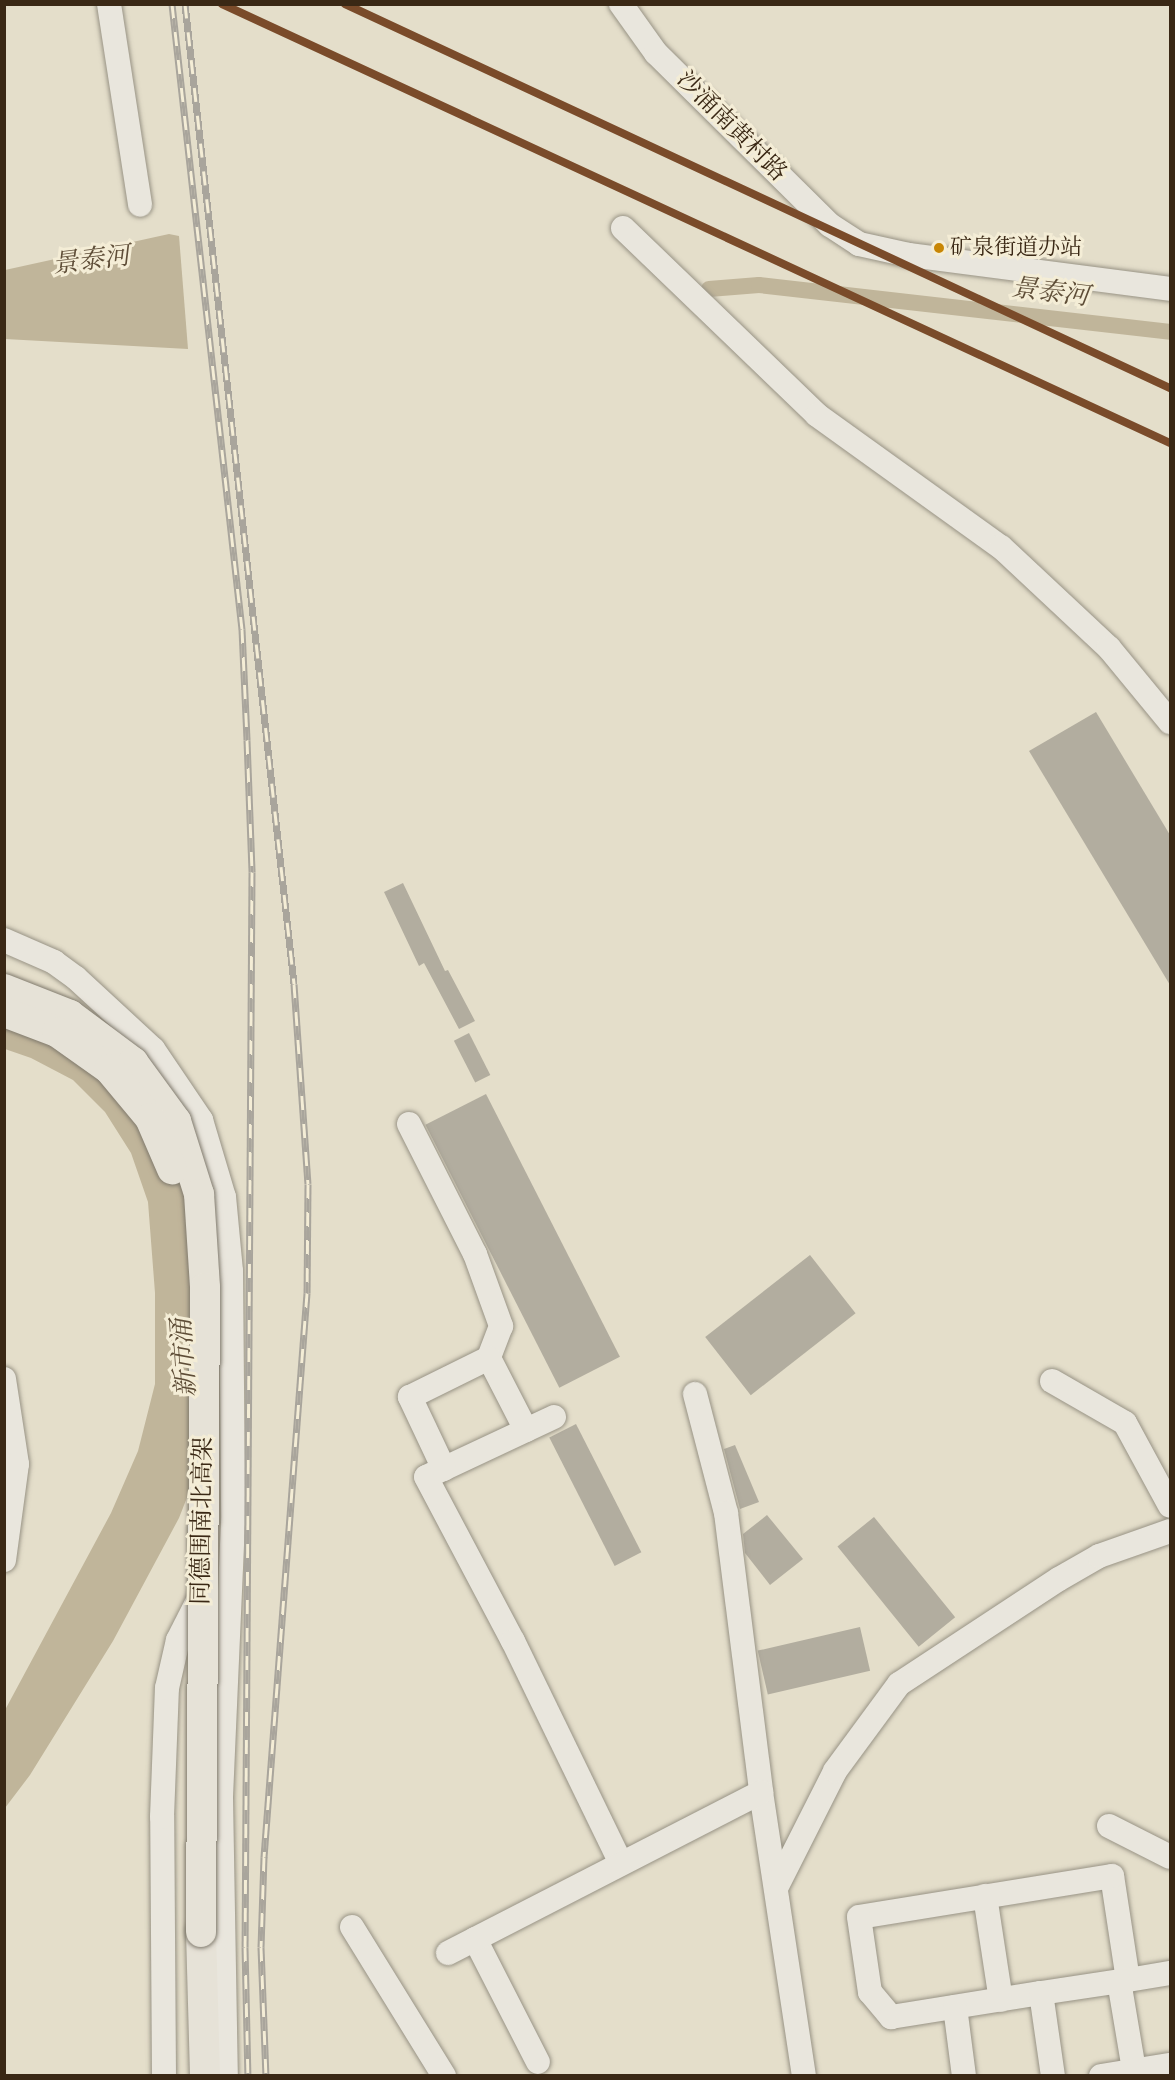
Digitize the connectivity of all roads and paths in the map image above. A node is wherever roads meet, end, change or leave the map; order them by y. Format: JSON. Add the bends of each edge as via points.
{"nodes":[{"id":1,"x":109,"y":4,"type":"edge"},
{"id":2,"x":621,"y":4,"type":"edge"},
{"id":3,"x":140,"y":204,"type":"dead end"},
{"id":4,"x":623,"y":228,"type":"dead end"},
{"id":5,"x":1170,"y":289,"type":"edge"},
{"id":6,"x":1170,"y":722,"type":"edge"},
{"id":7,"x":4,"y":940,"type":"edge"},
{"id":8,"x":4,"y":989,"type":"edge"},
{"id":9,"x":4,"y":1012,"type":"edge"},
{"id":10,"x":409,"y":1124,"type":"dead end"},
{"id":11,"x":489,"y":1358,"type":"junction"},
{"id":12,"x":4,"y":1378,"type":"edge"},
{"id":13,"x":1052,"y":1381,"type":"dead end"},
{"id":14,"x":695,"y":1394,"type":"dead end"},
{"id":15,"x":554,"y":1417,"type":"dead end"},
{"id":16,"x":526,"y":1430,"type":"junction"},
{"id":17,"x":444,"y":1469,"type":"junction"},
{"id":18,"x":231,"y":1471,"type":"junction"},
{"id":19,"x":1170,"y":1506,"type":"edge"},
{"id":20,"x":1170,"y":1531,"type":"edge"},
{"id":21,"x":4,"y":1560,"type":"edge"},
{"id":22,"x":170,"y":1670,"type":"junction"},
{"id":23,"x":223,"y":1692,"type":"junction"},
{"id":24,"x":761,"y":1791,"type":"junction"},
{"id":25,"x":1109,"y":1826,"type":"dead end"},
{"id":26,"x":1170,"y":1857,"type":"edge"},
{"id":27,"x":621,"y":1863,"type":"junction"},
{"id":28,"x":776,"y":1888,"type":"junction"},
{"id":29,"x":985,"y":1896,"type":"junction"},
{"id":30,"x":352,"y":1928,"type":"dead end"},
{"id":31,"x":192,"y":1934,"type":"junction"},
{"id":32,"x":475,"y":1939,"type":"junction"},
{"id":33,"x":448,"y":1953,"type":"dead end"},
{"id":34,"x":1170,"y":1973,"type":"edge"},
{"id":35,"x":1124,"y":1981,"type":"junction"},
{"id":36,"x":1041,"y":1993,"type":"junction"},
{"id":37,"x":1001,"y":2000,"type":"junction"},
{"id":38,"x":955,"y":2007,"type":"junction"},
{"id":39,"x":538,"y":2062,"type":"dead end"},
{"id":40,"x":1170,"y":2065,"type":"edge"},
{"id":41,"x":1135,"y":2073,"type":"edge"},
{"id":42,"x":164,"y":2076,"type":"edge"},
{"id":43,"x":185,"y":2076,"type":"edge"},
{"id":44,"x":205,"y":2076,"type":"edge"},
{"id":45,"x":225,"y":2076,"type":"edge"},
{"id":46,"x":444,"y":2076,"type":"edge"},
{"id":47,"x":804,"y":2076,"type":"edge"},
{"id":48,"x":964,"y":2076,"type":"edge"},
{"id":49,"x":1053,"y":2076,"type":"edge"},
{"id":50,"x":1101,"y":2076,"type":"edge"}],
"edges":[{"from":1,"to":3,"type":"street"},
{"from":2,"to":5,"type":"street","name":"沙涌南黄村路","via":[[656,53],[830,225],[851,240],[909,255]]},
{"from":4,"to":6,"type":"street","via":[[817,415],[1000,547],[1109,648]]},
{"from":7,"to":18,"type":"street","via":[[54,963],[119,1014],[153,1049],[187,1095],[207,1136],[224,1197],[229,1242]]},
{"from":8,"to":31,"type":"main road","name":"同德围南北高架","bridge":true,"via":[[70,1015],[133,1062],[176,1121],[199,1194],[205,1288]]},
{"from":9,"to":31,"type":"main road","name":"同德围南北高架","bridge":true,"via":[[72,1041],[126,1087],[161,1138],[180,1203],[186,1305]]},
{"from":10,"to":11,"type":"street","via":[[475,1254],[501,1326]]},
{"from":11,"to":16,"type":"street"},
{"from":11,"to":17,"type":"street","via":[[410,1397]]},
{"from":12,"to":21,"type":"street","via":[[17,1464]]},
{"from":13,"to":19,"type":"street","via":[[1125,1423]]},
{"from":14,"to":24,"type":"street","via":[[726,1513]]},
{"from":15,"to":16,"type":"street"},
{"from":16,"to":17,"type":"street"},
{"from":17,"to":27,"type":"street","via":[[426,1478],[513,1641]]},
{"from":18,"to":22,"type":"street","via":[[218,1557],[187,1620]]},
{"from":18,"to":23,"type":"street","via":[[232,1567]]},
{"from":20,"to":28,"type":"street","via":[[1100,1556],[1067,1574],[899,1684],[835,1771]]},
{"from":22,"to":23,"type":"street","via":[[180,1658],[199,1659],[217,1676]]},
{"from":22,"to":42,"type":"street","via":[[162,1817]]},
{"from":23,"to":45,"type":"street"},
{"from":24,"to":27,"type":"street"},
{"from":24,"to":28,"type":"street"},
{"from":25,"to":26,"type":"street"},
{"from":27,"to":32,"type":"street"},
{"from":28,"to":47,"type":"street"},
{"from":29,"to":35,"type":"street","via":[[1112,1876]]},
{"from":29,"to":37,"type":"street"},
{"from":29,"to":38,"type":"street","via":[[859,1917],[870,1992],[891,2017]]},
{"from":30,"to":46,"type":"street"},
{"from":31,"to":43,"type":"main road","name":"同德围南北高架"},
{"from":31,"to":44,"type":"main road","name":"同德围南北高架"},
{"from":32,"to":33,"type":"street"},
{"from":32,"to":39,"type":"street"},
{"from":34,"to":35,"type":"street"},
{"from":35,"to":36,"type":"street"},
{"from":35,"to":41,"type":"street"},
{"from":36,"to":37,"type":"street"},
{"from":36,"to":49,"type":"street"},
{"from":37,"to":38,"type":"street"},
{"from":38,"to":48,"type":"street"},
{"from":40,"to":41,"type":"street"},
{"from":41,"to":50,"type":"street"}]}
